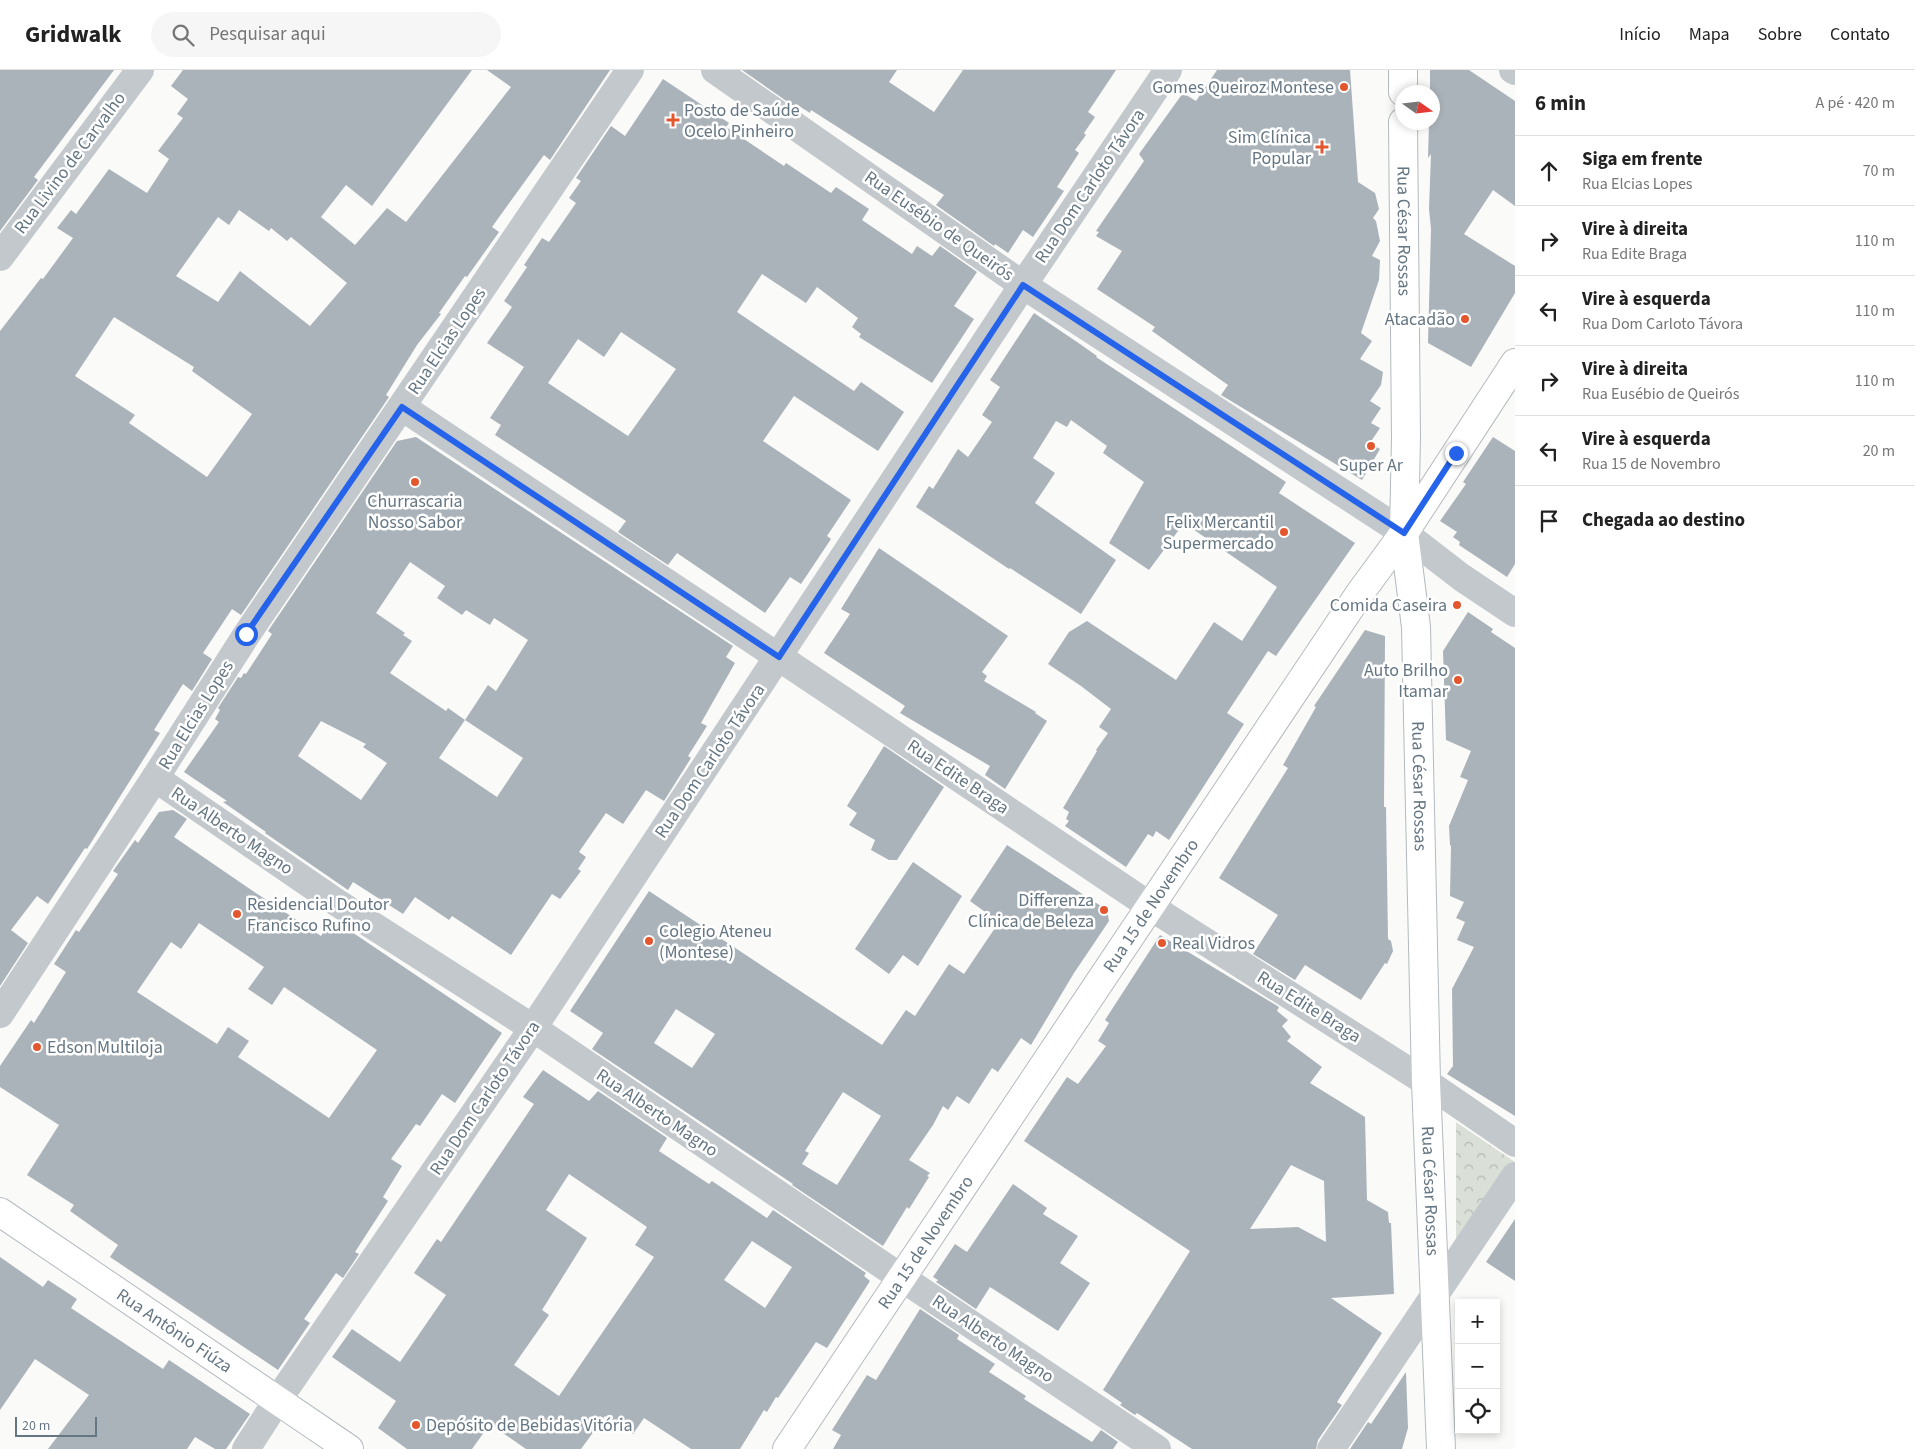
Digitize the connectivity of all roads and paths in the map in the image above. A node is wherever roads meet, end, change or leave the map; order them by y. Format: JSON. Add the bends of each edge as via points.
{"nodes":[{"id":1,"x":140,"y":70,"type":"edge"},
{"id":2,"x":630,"y":70,"type":"edge"},
{"id":3,"x":715,"y":70,"type":"edge"},
{"id":4,"x":1168,"y":70,"type":"edge"},
{"id":5,"x":1403,"y":70,"type":"edge"},
{"id":6,"x":1403,"y":85,"type":"edge"},
{"id":7,"x":1403,"y":130,"type":"edge"},
{"id":8,"x":0,"y":257,"type":"edge"},
{"id":9,"x":1023,"y":285,"type":"junction"},
{"id":10,"x":1515,"y":363,"type":"edge"},
{"id":11,"x":402,"y":407,"type":"junction"},
{"id":12,"x":1404,"y":533,"type":"junction"},
{"id":13,"x":1515,"y":613,"type":"edge"},
{"id":14,"x":779,"y":657,"type":"junction"},
{"id":15,"x":155,"y":778,"type":"junction"},
{"id":16,"x":1151,"y":907,"type":"junction"},
{"id":17,"x":0,"y":1014,"type":"edge"},
{"id":18,"x":533,"y":1028,"type":"junction"},
{"id":19,"x":1426,"y":1082,"type":"junction"},
{"id":20,"x":1515,"y":1143,"type":"edge"},
{"id":21,"x":1515,"y":1176,"type":"edge"},
{"id":22,"x":0,"y":1212,"type":"edge"},
{"id":23,"x":901,"y":1278,"type":"junction"},
{"id":24,"x":1436,"y":1295,"type":"junction"},
{"id":25,"x":277,"y":1401,"type":"junction"},
{"id":26,"x":246,"y":1449,"type":"edge"},
{"id":27,"x":349,"y":1449,"type":"edge"},
{"id":28,"x":787,"y":1449,"type":"edge"},
{"id":29,"x":1157,"y":1449,"type":"edge"},
{"id":30,"x":1331,"y":1449,"type":"edge"},
{"id":31,"x":1441,"y":1449,"type":"edge"}],
"edges":[{"from":1,"to":8,"type":"street","name":"Rua Livino de Carvalho"},
{"from":2,"to":11,"type":"street","name":"Rua Elcias Lopes"},
{"from":3,"to":9,"type":"street","name":"Rua Eusébio de Queirós"},
{"from":4,"to":9,"type":"street","name":"Rua Dom Carloto Távora"},
{"from":5,"to":6,"type":"main road"},
{"from":7,"to":12,"type":"main road","name":"Rua César Rossas"},
{"from":9,"to":12,"type":"street","name":"Rua Eusébio de Queirós"},
{"from":9,"to":14,"type":"street","name":"Rua Dom Carloto Távora"},
{"from":10,"to":12,"type":"main road","name":"Rua 15 de Novembro"},
{"from":11,"to":14,"type":"street","name":"Rua Edite Braga"},
{"from":11,"to":15,"type":"street","name":"Rua Elcias Lopes","via":[[246,634]]},
{"from":12,"to":13,"type":"street","name":"Rua Eusébio de Queirós"},
{"from":12,"to":16,"type":"main road","name":"Rua 15 de Novembro","via":[[1360,592]]},
{"from":12,"to":19,"type":"main road","name":"Rua César Rossas","via":[[1416,627]]},
{"from":14,"to":16,"type":"street","name":"Rua Edite Braga"},
{"from":14,"to":18,"type":"street","name":"Rua Dom Carloto Távora"},
{"from":15,"to":17,"type":"street","name":"Rua Elcias Lopes"},
{"from":15,"to":18,"type":"street","name":"Rua Alberto Magno","via":[[336,902]]},
{"from":16,"to":19,"type":"street","name":"Rua Edite Braga"},
{"from":16,"to":23,"type":"main road","name":"Rua 15 de Novembro"},
{"from":18,"to":23,"type":"street","name":"Rua Alberto Magno"},
{"from":18,"to":25,"type":"street","name":"Rua Dom Carloto Távora"},
{"from":19,"to":20,"type":"street","name":"Rua Edite Braga"},
{"from":19,"to":24,"type":"main road","name":"Rua César Rossas"},
{"from":21,"to":24,"type":"street"},
{"from":22,"to":25,"type":"main road","name":"Rua Antônio Fiúza"},
{"from":23,"to":28,"type":"main road","name":"Rua 15 de Novembro"},
{"from":23,"to":29,"type":"street","name":"Rua Alberto Magno"},
{"from":24,"to":30,"type":"street"},
{"from":24,"to":31,"type":"main road","name":"Rua César Rossas"},
{"from":25,"to":26,"type":"street","name":"Rua Dom Carloto Távora"},
{"from":25,"to":27,"type":"main road","name":"Rua Antônio Fiúza"}]}
